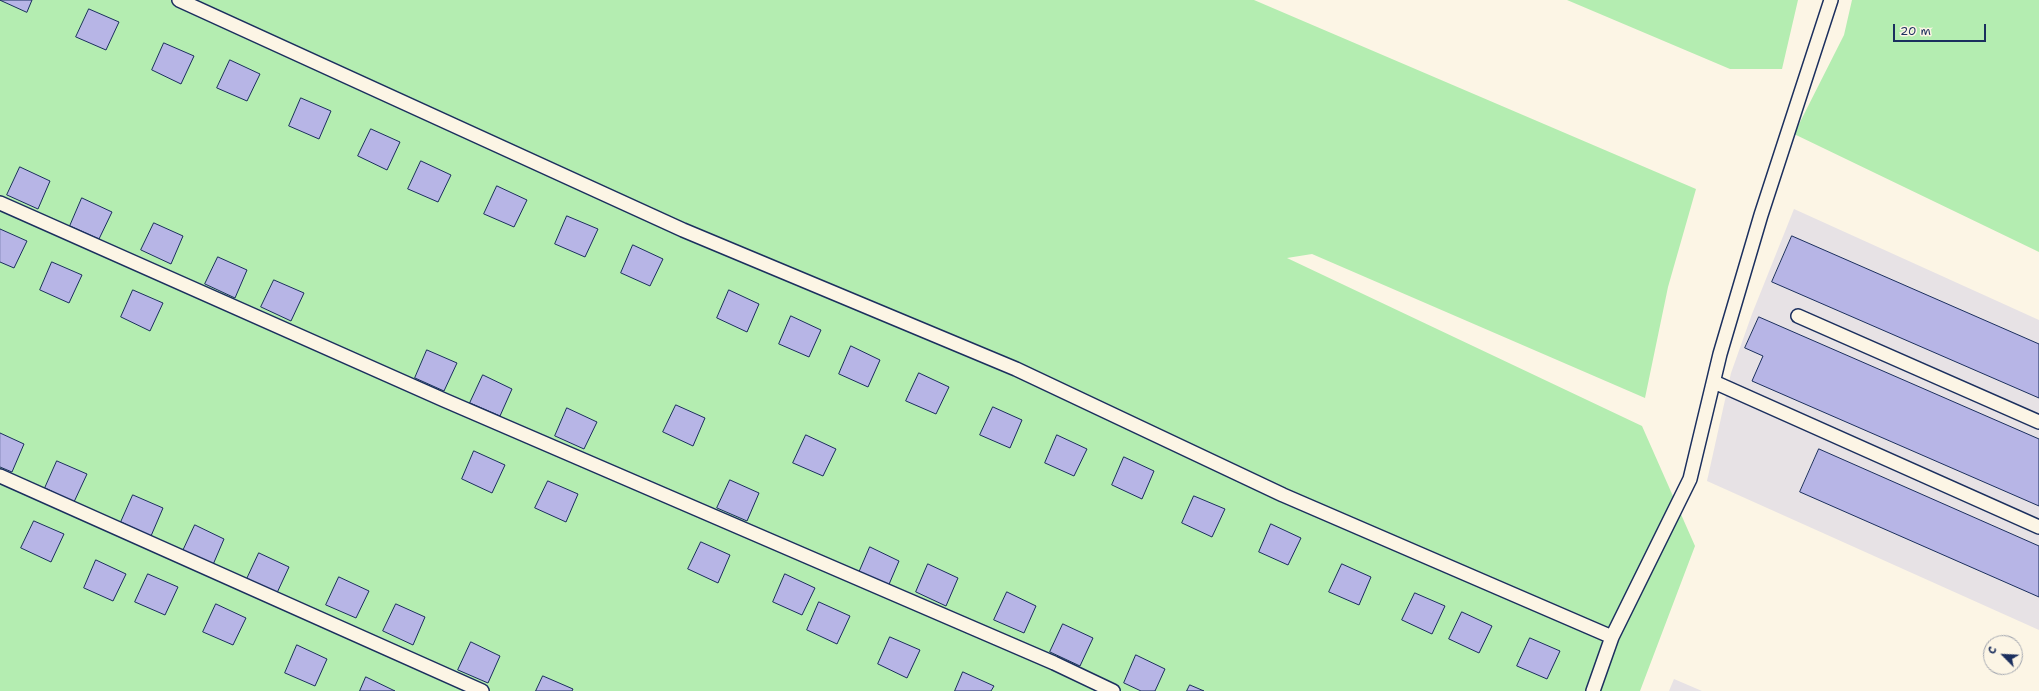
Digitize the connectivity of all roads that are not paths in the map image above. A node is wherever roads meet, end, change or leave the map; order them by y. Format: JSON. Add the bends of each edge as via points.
{"nodes":[{"id":1,"x":179,"y":0,"type":"edge"},
{"id":2,"x":1830,"y":0,"type":"edge"},
{"id":3,"x":0,"y":203,"type":"edge"},
{"id":4,"x":1798,"y":316,"type":"dead end"},
{"id":5,"x":1714,"y":382,"type":"junction"},
{"id":6,"x":2039,"y":422,"type":"edge"},
{"id":7,"x":0,"y":476,"type":"edge"},
{"id":8,"x":2039,"y":527,"type":"edge"},
{"id":9,"x":1612,"y":637,"type":"junction"},
{"id":10,"x":482,"y":691,"type":"edge"},
{"id":11,"x":1112,"y":691,"type":"edge"},
{"id":12,"x":1593,"y":691,"type":"edge"}],
"edges":[{"from":1,"to":9,"type":"lane","via":[[682,230],[1016,369],[1283,495]]},
{"from":2,"to":5,"type":"lane","via":[[1761,215]]},
{"from":3,"to":11,"type":"lane","via":[[452,403],[1054,663]]},
{"from":4,"to":6,"type":"lane"},
{"from":5,"to":8,"type":"lane"},
{"from":5,"to":9,"type":"lane","via":[[1690,479]]},
{"from":7,"to":10,"type":"lane"},
{"from":9,"to":12,"type":"lane"}]}
